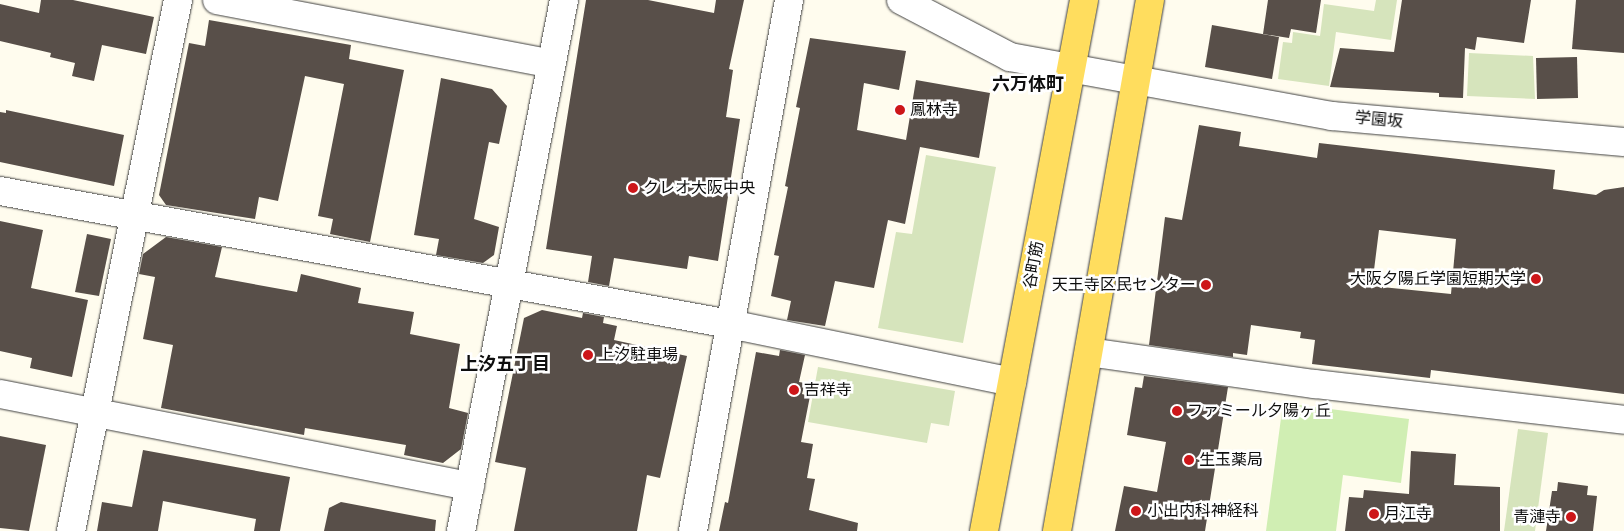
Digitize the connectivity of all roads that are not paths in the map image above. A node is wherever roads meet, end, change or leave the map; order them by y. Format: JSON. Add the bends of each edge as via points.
{"nodes":[{"id":1,"x":178,"y":0,"type":"edge"},
{"id":2,"x":216,"y":0,"type":"edge"},
{"id":3,"x":564,"y":0,"type":"edge"},
{"id":4,"x":789,"y":0,"type":"edge"},
{"id":5,"x":901,"y":0,"type":"edge"},
{"id":6,"x":1084,"y":0,"type":"edge"},
{"id":7,"x":1150,"y":0,"type":"edge"},
{"id":8,"x":551,"y":64,"type":"junction"},
{"id":9,"x":1072,"y":68,"type":"junction"},
{"id":10,"x":1136,"y":80,"type":"junction"},
{"id":11,"x":1624,"y":142,"type":"edge"},
{"id":12,"x":0,"y":191,"type":"edge"},
{"id":13,"x":132,"y":216,"type":"junction"},
{"id":14,"x":511,"y":284,"type":"junction"},
{"id":15,"x":730,"y":324,"type":"junction"},
{"id":16,"x":1090,"y":352,"type":"junction"},
{"id":17,"x":1012,"y":382,"type":"junction"},
{"id":18,"x":0,"y":394,"type":"edge"},
{"id":19,"x":94,"y":412,"type":"junction"},
{"id":20,"x":1624,"y":420,"type":"edge"},
{"id":21,"x":470,"y":486,"type":"junction"},
{"id":22,"x":71,"y":531,"type":"edge"},
{"id":23,"x":461,"y":531,"type":"edge"},
{"id":24,"x":694,"y":531,"type":"edge"},
{"id":25,"x":984,"y":531,"type":"edge"},
{"id":26,"x":1057,"y":531,"type":"edge"}],
"edges":[{"from":1,"to":13,"type":"street"},
{"from":2,"to":8,"type":"street"},
{"from":3,"to":8,"type":"street"},
{"from":4,"to":15,"type":"street"},
{"from":5,"to":9,"type":"street","name":"学園坂","via":[[1010,57]]},
{"from":6,"to":9,"type":"main road","name":"谷町筋"},
{"from":7,"to":10,"type":"main road"},
{"from":8,"to":14,"type":"street"},
{"from":9,"to":10,"type":"street","name":"学園坂"},
{"from":9,"to":17,"type":"main road","name":"谷町筋"},
{"from":10,"to":11,"type":"street","name":"学園坂","via":[[1332,116]]},
{"from":10,"to":16,"type":"main road"},
{"from":12,"to":13,"type":"street"},
{"from":13,"to":14,"type":"street"},
{"from":13,"to":19,"type":"street"},
{"from":14,"to":15,"type":"street"},
{"from":14,"to":21,"type":"street"},
{"from":15,"to":17,"type":"street"},
{"from":15,"to":24,"type":"street"},
{"from":16,"to":20,"type":"street","via":[[1315,384]]},
{"from":16,"to":26,"type":"main road"},
{"from":17,"to":25,"type":"main road","name":"谷町筋"},
{"from":18,"to":19,"type":"street"},
{"from":19,"to":21,"type":"street"},
{"from":19,"to":22,"type":"street"},
{"from":21,"to":23,"type":"street"}]}
